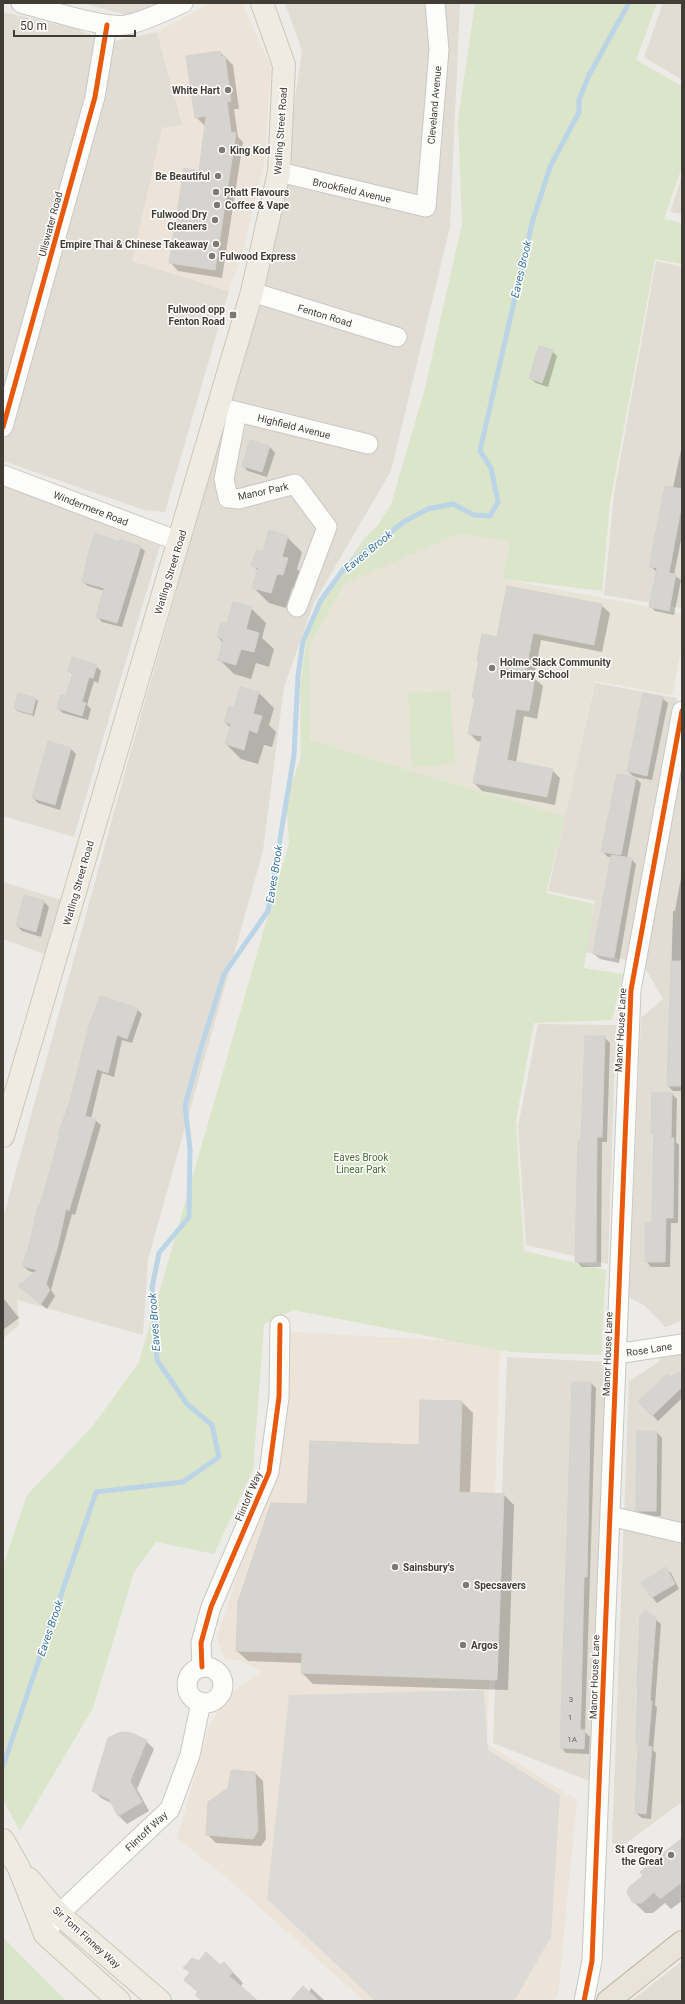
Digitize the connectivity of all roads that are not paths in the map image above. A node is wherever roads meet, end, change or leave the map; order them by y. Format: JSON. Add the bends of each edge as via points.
{"nodes":[{"id":1,"x":21,"y":3,"type":"edge"},
{"id":2,"x":183,"y":3,"type":"edge"},
{"id":3,"x":262,"y":3,"type":"edge"},
{"id":4,"x":435,"y":3,"type":"edge"},
{"id":5,"x":107,"y":25,"type":"junction"},
{"id":6,"x":279,"y":172,"type":"junction"},
{"id":7,"x":426,"y":207,"type":"joint"},
{"id":8,"x":252,"y":292,"type":"junction"},
{"id":9,"x":397,"y":337,"type":"dead end"},
{"id":10,"x":228,"y":409,"type":"junction"},
{"id":11,"x":3,"y":427,"type":"edge"},
{"id":12,"x":368,"y":444,"type":"dead end"},
{"id":13,"x":3,"y":475,"type":"edge"},
{"id":14,"x":178,"y":541,"type":"junction"},
{"id":15,"x":297,"y":607,"type":"dead end"},
{"id":16,"x":682,"y":711,"type":"edge"},
{"id":17,"x":3,"y":1136,"type":"edge"},
{"id":18,"x":280,"y":1325,"type":"dead end"},
{"id":19,"x":682,"y":1344,"type":"edge"},
{"id":20,"x":616,"y":1354,"type":"junction"},
{"id":21,"x":610,"y":1516,"type":"junction"},
{"id":22,"x":682,"y":1533,"type":"edge"},
{"id":23,"x":202,"y":1667,"type":"junction"},
{"id":24,"x":201,"y":1702,"type":"junction"},
{"id":25,"x":3,"y":1840,"type":"edge"},
{"id":26,"x":19,"y":1868,"type":"junction"},
{"id":27,"x":59,"y":1914,"type":"junction"},
{"id":28,"x":45,"y":1934,"type":"junction"},
{"id":29,"x":682,"y":1942,"type":"edge"},
{"id":30,"x":119,"y":2001,"type":"edge"},
{"id":31,"x":160,"y":2001,"type":"edge"},
{"id":32,"x":584,"y":2001,"type":"edge"},
{"id":33,"x":608,"y":2001,"type":"edge"}],
"edges":[{"from":1,"to":5,"type":"street"},
{"from":2,"to":5,"type":"street","via":[[124,26]]},
{"from":3,"to":6,"type":"main road","name":"Watling Street Road","via":[[284,65]]},
{"from":4,"to":7,"type":"street","name":"Cleveland Avenue","via":[[439,50]]},
{"from":5,"to":11,"type":"street","name":"Ullswater Road","via":[[94,96]]},
{"from":6,"to":7,"type":"street","name":"Brookfield Avenue"},
{"from":6,"to":8,"type":"main road","name":"Watling Street Road"},
{"from":8,"to":9,"type":"street","name":"Fenton Road"},
{"from":8,"to":10,"type":"main road","name":"Watling Street Road"},
{"from":10,"to":12,"type":"street","name":"Highfield Avenue"},
{"from":10,"to":14,"type":"main road","name":"Watling Street Road"},
{"from":10,"to":15,"type":"street","name":"Manor Park","via":[[224,479],[228,498],[239,499],[295,484],[326,527]]},
{"from":13,"to":14,"type":"street","name":"Windermere Road"},
{"from":14,"to":17,"type":"main road","name":"Watling Street Road"},
{"from":16,"to":20,"type":"street","name":"Manor House Lane","via":[[631,990]]},
{"from":18,"to":23,"type":"street","name":"Flintoff Way","via":[[280,1397],[269,1472],[211,1607],[201,1643]]},
{"from":19,"to":20,"type":"street","name":"Rose Lane"},
{"from":20,"to":21,"type":"street","name":"Manor House Lane"},
{"from":21,"to":22,"type":"street"},
{"from":21,"to":32,"type":"street","name":"Manor House Lane","via":[[592,1961]]},
{"from":23,"to":24,"type":"street","via":[[190,1674],[187,1686],[193,1698]]},
{"from":23,"to":24,"type":"street","via":[[217,1671],[222,1686],[221,1692],[213,1700]]},
{"from":24,"to":27,"type":"street","name":"Flintoff Way","via":[[190,1755],[170,1809]]},
{"from":25,"to":26,"type":"main road","name":"Sir Tom Finney Way"},
{"from":26,"to":27,"type":"main road","name":"Sir Tom Finney Way"},
{"from":26,"to":28,"type":"main road","name":"Sir Tom Finney Way"},
{"from":27,"to":28,"type":"street","name":"Flintoff Way"},
{"from":27,"to":31,"type":"main road","name":"Sir Tom Finney Way"},
{"from":28,"to":30,"type":"main road","name":"Sir Tom Finney Way"},
{"from":29,"to":33,"type":"highway"}]}
